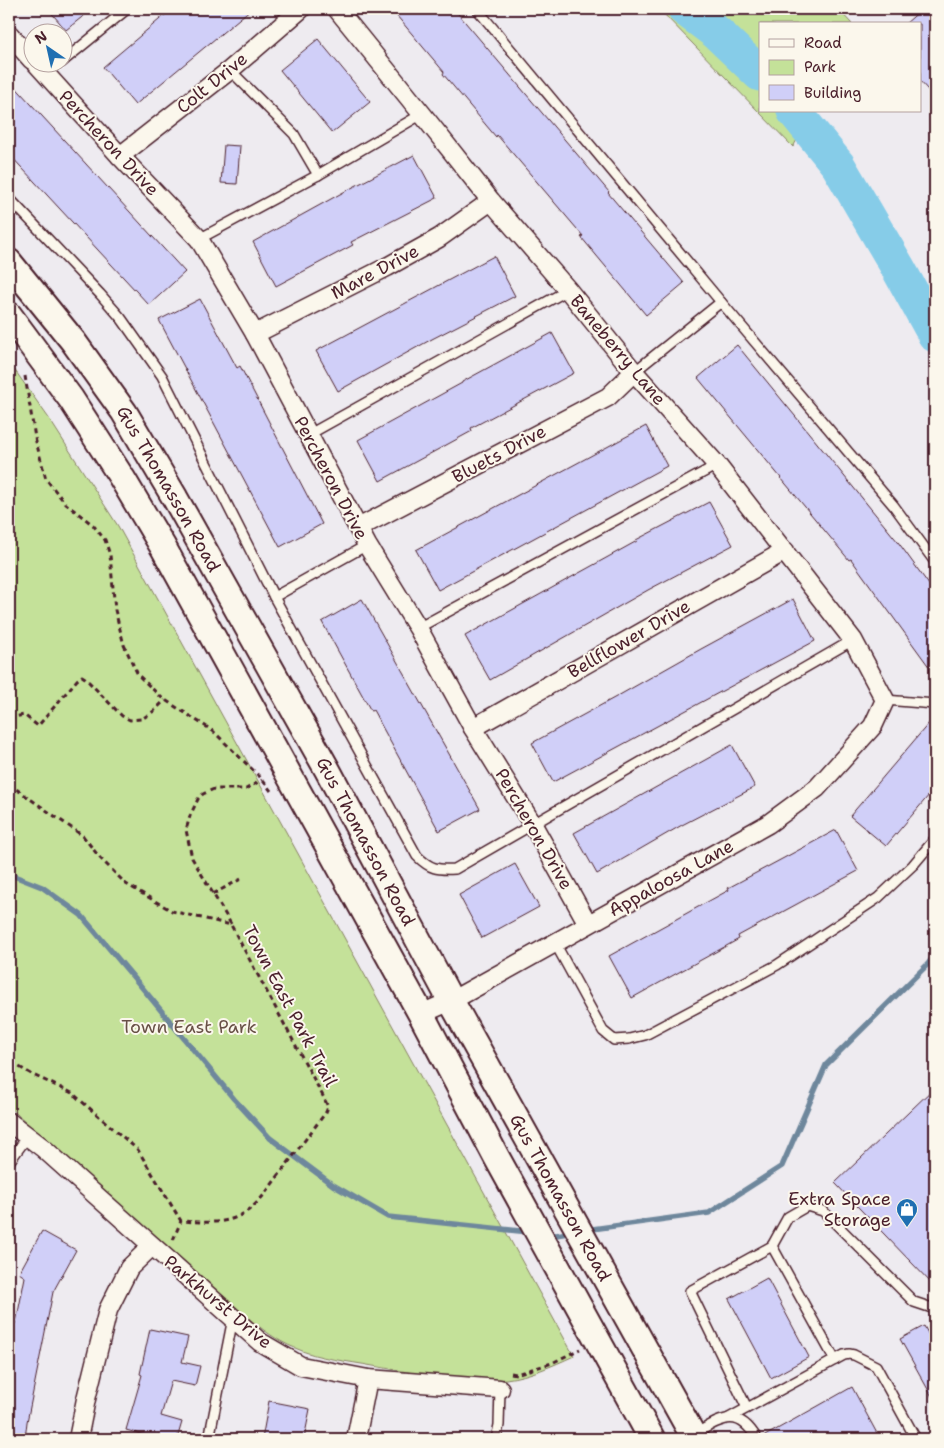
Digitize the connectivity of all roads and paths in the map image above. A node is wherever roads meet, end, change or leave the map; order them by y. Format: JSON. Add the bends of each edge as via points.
{"nodes":[{"id":1,"x":127,"y":9,"type":"edge"},
{"id":2,"x":301,"y":9,"type":"edge"},
{"id":3,"x":337,"y":9,"type":"edge"},
{"id":4,"x":477,"y":9,"type":"edge"},
{"id":5,"x":9,"y":34,"type":"edge"},
{"id":6,"x":22,"y":48,"type":"edge"},
{"id":7,"x":72,"y":55,"type":"edge"},
{"id":8,"x":230,"y":70,"type":"junction"},
{"id":9,"x":59,"y":72,"type":"edge"},
{"id":10,"x":422,"y":114,"type":"junction"},
{"id":11,"x":120,"y":156,"type":"junction"},
{"id":12,"x":318,"y":176,"type":"junction"},
{"id":13,"x":9,"y":198,"type":"edge"},
{"id":14,"x":491,"y":201,"type":"junction"},
{"id":15,"x":199,"y":239,"type":"junction"},
{"id":16,"x":9,"y":262,"type":"edge"},
{"id":17,"x":568,"y":290,"type":"junction"},
{"id":18,"x":721,"y":302,"type":"junction"},
{"id":19,"x":12,"y":325,"type":"edge"},
{"id":20,"x":255,"y":334,"type":"junction"},
{"id":21,"x":24,"y":372,"type":"dead end"},
{"id":22,"x":634,"y":372,"type":"junction"},
{"id":23,"x":308,"y":436,"type":"junction"},
{"id":24,"x":717,"y":465,"type":"junction"},
{"id":25,"x":358,"y":528,"type":"junction"},
{"id":26,"x":367,"y":545,"type":"junction"},
{"id":27,"x":785,"y":551,"type":"junction"},
{"id":28,"x":935,"y":562,"type":"edge"},
{"id":29,"x":274,"y":598,"type":"junction"},
{"id":30,"x":418,"y":628,"type":"junction"},
{"id":31,"x":853,"y":640,"type":"junction"},
{"id":32,"x":165,"y":700,"type":"junction"},
{"id":33,"x":885,"y":700,"type":"junction"},
{"id":34,"x":935,"y":704,"type":"edge"},
{"id":35,"x":9,"y":718,"type":"edge"},
{"id":36,"x":474,"y":728,"type":"junction"},
{"id":37,"x":262,"y":780,"type":"junction"},
{"id":38,"x":9,"y":784,"type":"edge"},
{"id":39,"x":273,"y":795,"type":"dead end"},
{"id":40,"x":533,"y":825,"type":"junction"},
{"id":41,"x":935,"y":839,"type":"edge"},
{"id":42,"x":241,"y":879,"type":"dead end"},
{"id":43,"x":213,"y":894,"type":"junction"},
{"id":44,"x":588,"y":924,"type":"junction"},
{"id":45,"x":231,"y":925,"type":"junction"},
{"id":46,"x":555,"y":943,"type":"junction"},
{"id":47,"x":451,"y":1001,"type":"junction"},
{"id":48,"x":421,"y":1014,"type":"junction"},
{"id":49,"x":9,"y":1060,"type":"edge"},
{"id":50,"x":9,"y":1122,"type":"edge"},
{"id":51,"x":28,"y":1136,"type":"junction"},
{"id":52,"x":9,"y":1162,"type":"edge"},
{"id":53,"x":181,"y":1221,"type":"junction"},
{"id":54,"x":152,"y":1246,"type":"junction"},
{"id":55,"x":171,"y":1246,"type":"dead end"},
{"id":56,"x":772,"y":1246,"type":"junction"},
{"id":57,"x":935,"y":1309,"type":"edge"},
{"id":58,"x":233,"y":1318,"type":"junction"},
{"id":59,"x":580,"y":1349,"type":"dead end"},
{"id":60,"x":835,"y":1360,"type":"junction"},
{"id":61,"x":368,"y":1379,"type":"junction"},
{"id":62,"x":504,"y":1381,"type":"junction"},
{"id":63,"x":747,"y":1408,"type":"junction"},
{"id":64,"x":729,"y":1418,"type":"junction"},
{"id":65,"x":694,"y":1438,"type":"edge"},
{"id":66,"x":78,"y":1439,"type":"edge"},
{"id":67,"x":209,"y":1439,"type":"edge"},
{"id":68,"x":356,"y":1439,"type":"edge"},
{"id":69,"x":496,"y":1439,"type":"edge"},
{"id":70,"x":652,"y":1439,"type":"edge"},
{"id":71,"x":757,"y":1439,"type":"edge"},
{"id":72,"x":916,"y":1439,"type":"edge"}],
"edges":[{"from":1,"to":7,"type":"lane"},
{"from":2,"to":8,"type":"street","name":"Colt Drive"},
{"from":3,"to":10,"type":"street","name":"Baneberry Lane"},
{"from":4,"to":18,"type":"lane"},
{"from":5,"to":6,"type":"street","name":"Percheron Drive"},
{"from":8,"to":11,"type":"street","name":"Colt Drive"},
{"from":8,"to":12,"type":"lane","via":[[294,134]]},
{"from":9,"to":11,"type":"street","name":"Percheron Drive"},
{"from":10,"to":12,"type":"lane"},
{"from":10,"to":14,"type":"street","name":"Baneberry Lane"},
{"from":11,"to":15,"type":"street","name":"Percheron Drive"},
{"from":12,"to":15,"type":"lane"},
{"from":13,"to":29,"type":"lane","via":[[121,318],[162,376]]},
{"from":14,"to":17,"type":"street","name":"Baneberry Lane"},
{"from":14,"to":20,"type":"street","name":"Mare Drive","via":[[439,238]]},
{"from":15,"to":20,"type":"street","name":"Percheron Drive"},
{"from":16,"to":47,"type":"main road","name":"Gus Thomasson Road","via":[[73,341],[129,421],[238,608]]},
{"from":17,"to":22,"type":"street","name":"Baneberry Lane"},
{"from":17,"to":23,"type":"lane"},
{"from":18,"to":22,"type":"lane"},
{"from":18,"to":28,"type":"lane","via":[[894,506]]},
{"from":19,"to":48,"type":"main road","name":"Gus Thomasson Road","via":[[71,399],[163,547]]},
{"from":20,"to":23,"type":"street","name":"Percheron Drive"},
{"from":21,"to":32,"type":"path","via":[[35,438],[46,479],[66,504],[105,540],[110,555],[115,610],[124,645],[138,675]]},
{"from":22,"to":24,"type":"street","name":"Baneberry Lane"},
{"from":22,"to":25,"type":"street","name":"Bluets Drive","via":[[608,397]]},
{"from":23,"to":25,"type":"street","name":"Percheron Drive"},
{"from":24,"to":27,"type":"street","name":"Baneberry Lane"},
{"from":24,"to":30,"type":"lane"},
{"from":25,"to":26,"type":"street","name":"Percheron Drive"},
{"from":26,"to":29,"type":"lane"},
{"from":26,"to":30,"type":"street","name":"Percheron Drive"},
{"from":27,"to":31,"type":"street","name":"Baneberry Lane"},
{"from":27,"to":36,"type":"street","name":"Bellflower Drive"},
{"from":29,"to":40,"type":"lane","via":[[417,856],[428,866],[455,869]]},
{"from":30,"to":36,"type":"street","name":"Percheron Drive"},
{"from":31,"to":33,"type":"street","name":"Baneberry Lane"},
{"from":31,"to":40,"type":"lane"},
{"from":32,"to":35,"type":"path","via":[[142,719],[130,720],[82,676],[38,726],[24,715]]},
{"from":32,"to":37,"type":"path","via":[[213,731]]},
{"from":33,"to":34,"type":"lane"},
{"from":33,"to":44,"type":"street","name":"Appaloosa Lane","via":[[873,726],[817,788],[768,824]]},
{"from":36,"to":40,"type":"street","name":"Percheron Drive"},
{"from":37,"to":39,"type":"path"},
{"from":37,"to":43,"type":"path","via":[[246,789],[214,789],[203,794],[190,816],[186,830],[192,858]]},
{"from":38,"to":45,"type":"path","name":"Town East Park Trail","via":[[83,836],[126,884],[172,911]]},
{"from":40,"to":44,"type":"street","name":"Percheron Drive"},
{"from":41,"to":46,"type":"lane","via":[[878,898],[777,965],[645,1035],[614,1040],[603,1031]]},
{"from":42,"to":43,"type":"path"},
{"from":43,"to":45,"type":"path"},
{"from":44,"to":46,"type":"street","name":"Appaloosa Lane"},
{"from":45,"to":53,"type":"path","name":"Town East Park Trail","via":[[328,1107],[255,1206],[239,1217],[220,1222]]},
{"from":46,"to":47,"type":"street","name":"Appaloosa Lane"},
{"from":47,"to":48,"type":"street","name":"Appaloosa Lane"},
{"from":47,"to":65,"type":"main road","name":"Gus Thomasson Road"},
{"from":48,"to":70,"type":"main road","name":"Gus Thomasson Road"},
{"from":49,"to":53,"type":"path","via":[[72,1093],[138,1150]]},
{"from":50,"to":51,"type":"street","name":"Parkhurst Drive"},
{"from":51,"to":52,"type":"lane"},
{"from":51,"to":54,"type":"street","name":"Parkhurst Drive"},
{"from":53,"to":55,"type":"path"},
{"from":54,"to":58,"type":"street","name":"Parkhurst Drive"},
{"from":54,"to":66,"type":"street","via":[[129,1268],[108,1310]]},
{"from":56,"to":57,"type":"lane","via":[[788,1217],[807,1206],[823,1211],[914,1302]]},
{"from":56,"to":60,"type":"lane"},
{"from":56,"to":63,"type":"lane","via":[[690,1291]]},
{"from":58,"to":61,"type":"street","name":"Parkhurst Drive","via":[[260,1342],[301,1366]]},
{"from":58,"to":67,"type":"lane"},
{"from":59,"to":62,"type":"path"},
{"from":60,"to":63,"type":"lane"},
{"from":60,"to":72,"type":"lane","via":[[849,1354],[876,1366]]},
{"from":61,"to":62,"type":"street","name":"Parkhurst Drive"},
{"from":61,"to":68,"type":"street"},
{"from":62,"to":69,"type":"lane"},
{"from":63,"to":64,"type":"lane"},
{"from":64,"to":65,"type":"lane","via":[[713,1424]]},
{"from":64,"to":71,"type":"lane","via":[[750,1427]]}]}
